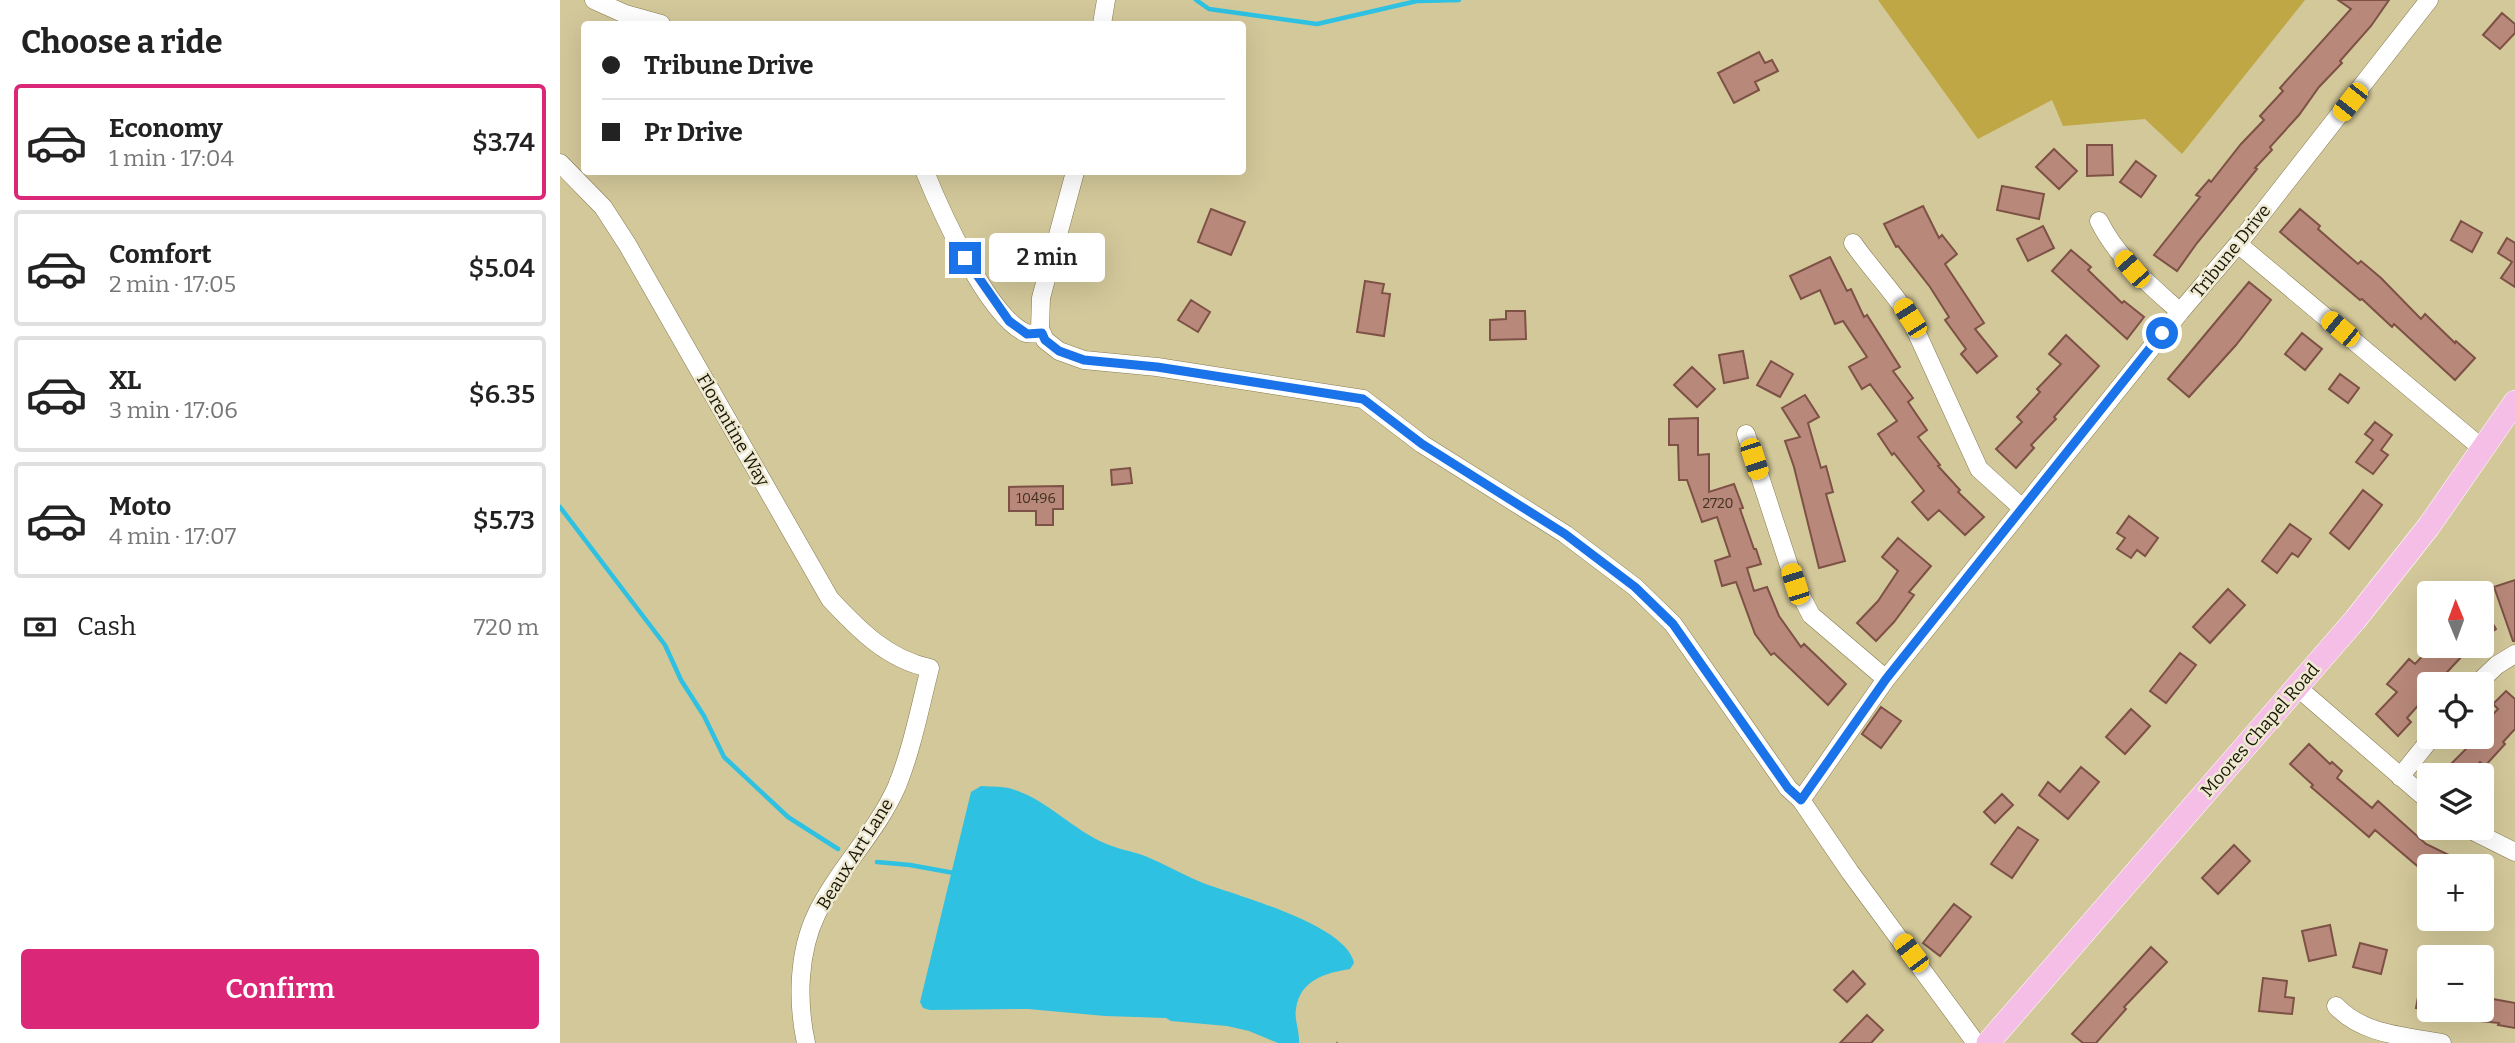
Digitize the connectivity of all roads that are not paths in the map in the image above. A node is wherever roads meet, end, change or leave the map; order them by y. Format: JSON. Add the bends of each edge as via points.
{"nodes":[{"id":1,"x":594,"y":0,"type":"edge"},
{"id":2,"x":1106,"y":0,"type":"edge"},
{"id":3,"x":2429,"y":0,"type":"edge"},
{"id":4,"x":650,"y":21,"type":"edge"},
{"id":5,"x":1102,"y":21,"type":"edge"},
{"id":6,"x":560,"y":163,"type":"edge"},
{"id":7,"x":926,"y":175,"type":"edge"},
{"id":8,"x":1074,"y":175,"type":"edge"},
{"id":9,"x":2099,"y":221,"type":"dead end"},
{"id":10,"x":1853,"y":243,"type":"dead end"},
{"id":11,"x":2238,"y":244,"type":"junction"},
{"id":12,"x":2180,"y":312,"type":"junction"},
{"id":13,"x":1042,"y":333,"type":"junction"},
{"id":14,"x":2515,"y":402,"type":"edge"},
{"id":15,"x":1746,"y":434,"type":"dead end"},
{"id":16,"x":2483,"y":449,"type":"junction"},
{"id":17,"x":2022,"y":508,"type":"junction"},
{"id":18,"x":2515,"y":654,"type":"edge"},
{"id":19,"x":930,"y":668,"type":"joint"},
{"id":20,"x":2490,"y":672,"type":"edge"},
{"id":21,"x":1886,"y":679,"type":"junction"},
{"id":22,"x":2297,"y":687,"type":"junction"},
{"id":23,"x":2422,"y":749,"type":"edge"},
{"id":24,"x":2400,"y":777,"type":"junction"},
{"id":25,"x":2417,"y":792,"type":"edge"},
{"id":26,"x":1801,"y":800,"type":"junction"},
{"id":27,"x":2491,"y":840,"type":"edge"},
{"id":28,"x":2515,"y":852,"type":"edge"},
{"id":29,"x":2336,"y":1006,"type":"dead end"},
{"id":30,"x":806,"y":1043,"type":"edge"},
{"id":31,"x":1976,"y":1043,"type":"edge"},
{"id":32,"x":1988,"y":1043,"type":"edge"},
{"id":33,"x":2442,"y":1043,"type":"edge"}],
"edges":[{"from":1,"to":4,"type":"street"},
{"from":2,"to":5,"type":"street"},
{"from":3,"to":11,"type":"street","name":"Tribune Drive"},
{"from":6,"to":19,"type":"street","name":"Florentine Way","via":[[603,207],[627,244],[830,599],[884,650]]},
{"from":7,"to":13,"type":"street","via":[[983,287],[1009,321],[1027,334]]},
{"from":8,"to":13,"type":"street","via":[[1041,298]]},
{"from":9,"to":12,"type":"street","via":[[2132,269]]},
{"from":10,"to":17,"type":"street","via":[[1910,318],[1979,470]]},
{"from":11,"to":12,"type":"street","name":"Tribune Drive"},
{"from":11,"to":16,"type":"street"},
{"from":12,"to":17,"type":"street","name":"Tribune Drive"},
{"from":13,"to":26,"type":"street","via":[[1059,351],[1084,360],[1363,399],[1422,444],[1565,534],[1635,587],[1673,624]]},
{"from":14,"to":16,"type":"main road","name":"Moores Chapel Road"},
{"from":15,"to":21,"type":"street","via":[[1804,603],[1811,615]]},
{"from":16,"to":22,"type":"main road","name":"Moores Chapel Road","via":[[2396,570]]},
{"from":17,"to":21,"type":"street","name":"Tribune Drive"},
{"from":18,"to":20,"type":"street"},
{"from":19,"to":30,"type":"street","name":"Beaux Art Lane","via":[[897,786],[817,913],[800,988]]},
{"from":21,"to":26,"type":"street","name":"Tribune Drive"},
{"from":22,"to":24,"type":"street"},
{"from":22,"to":32,"type":"main road","name":"Moores Chapel Road"},
{"from":23,"to":24,"type":"street"},
{"from":24,"to":25,"type":"street"},
{"from":26,"to":31,"type":"street"},
{"from":27,"to":28,"type":"street"},
{"from":29,"to":33,"type":"street","via":[[2367,1028]]}]}
